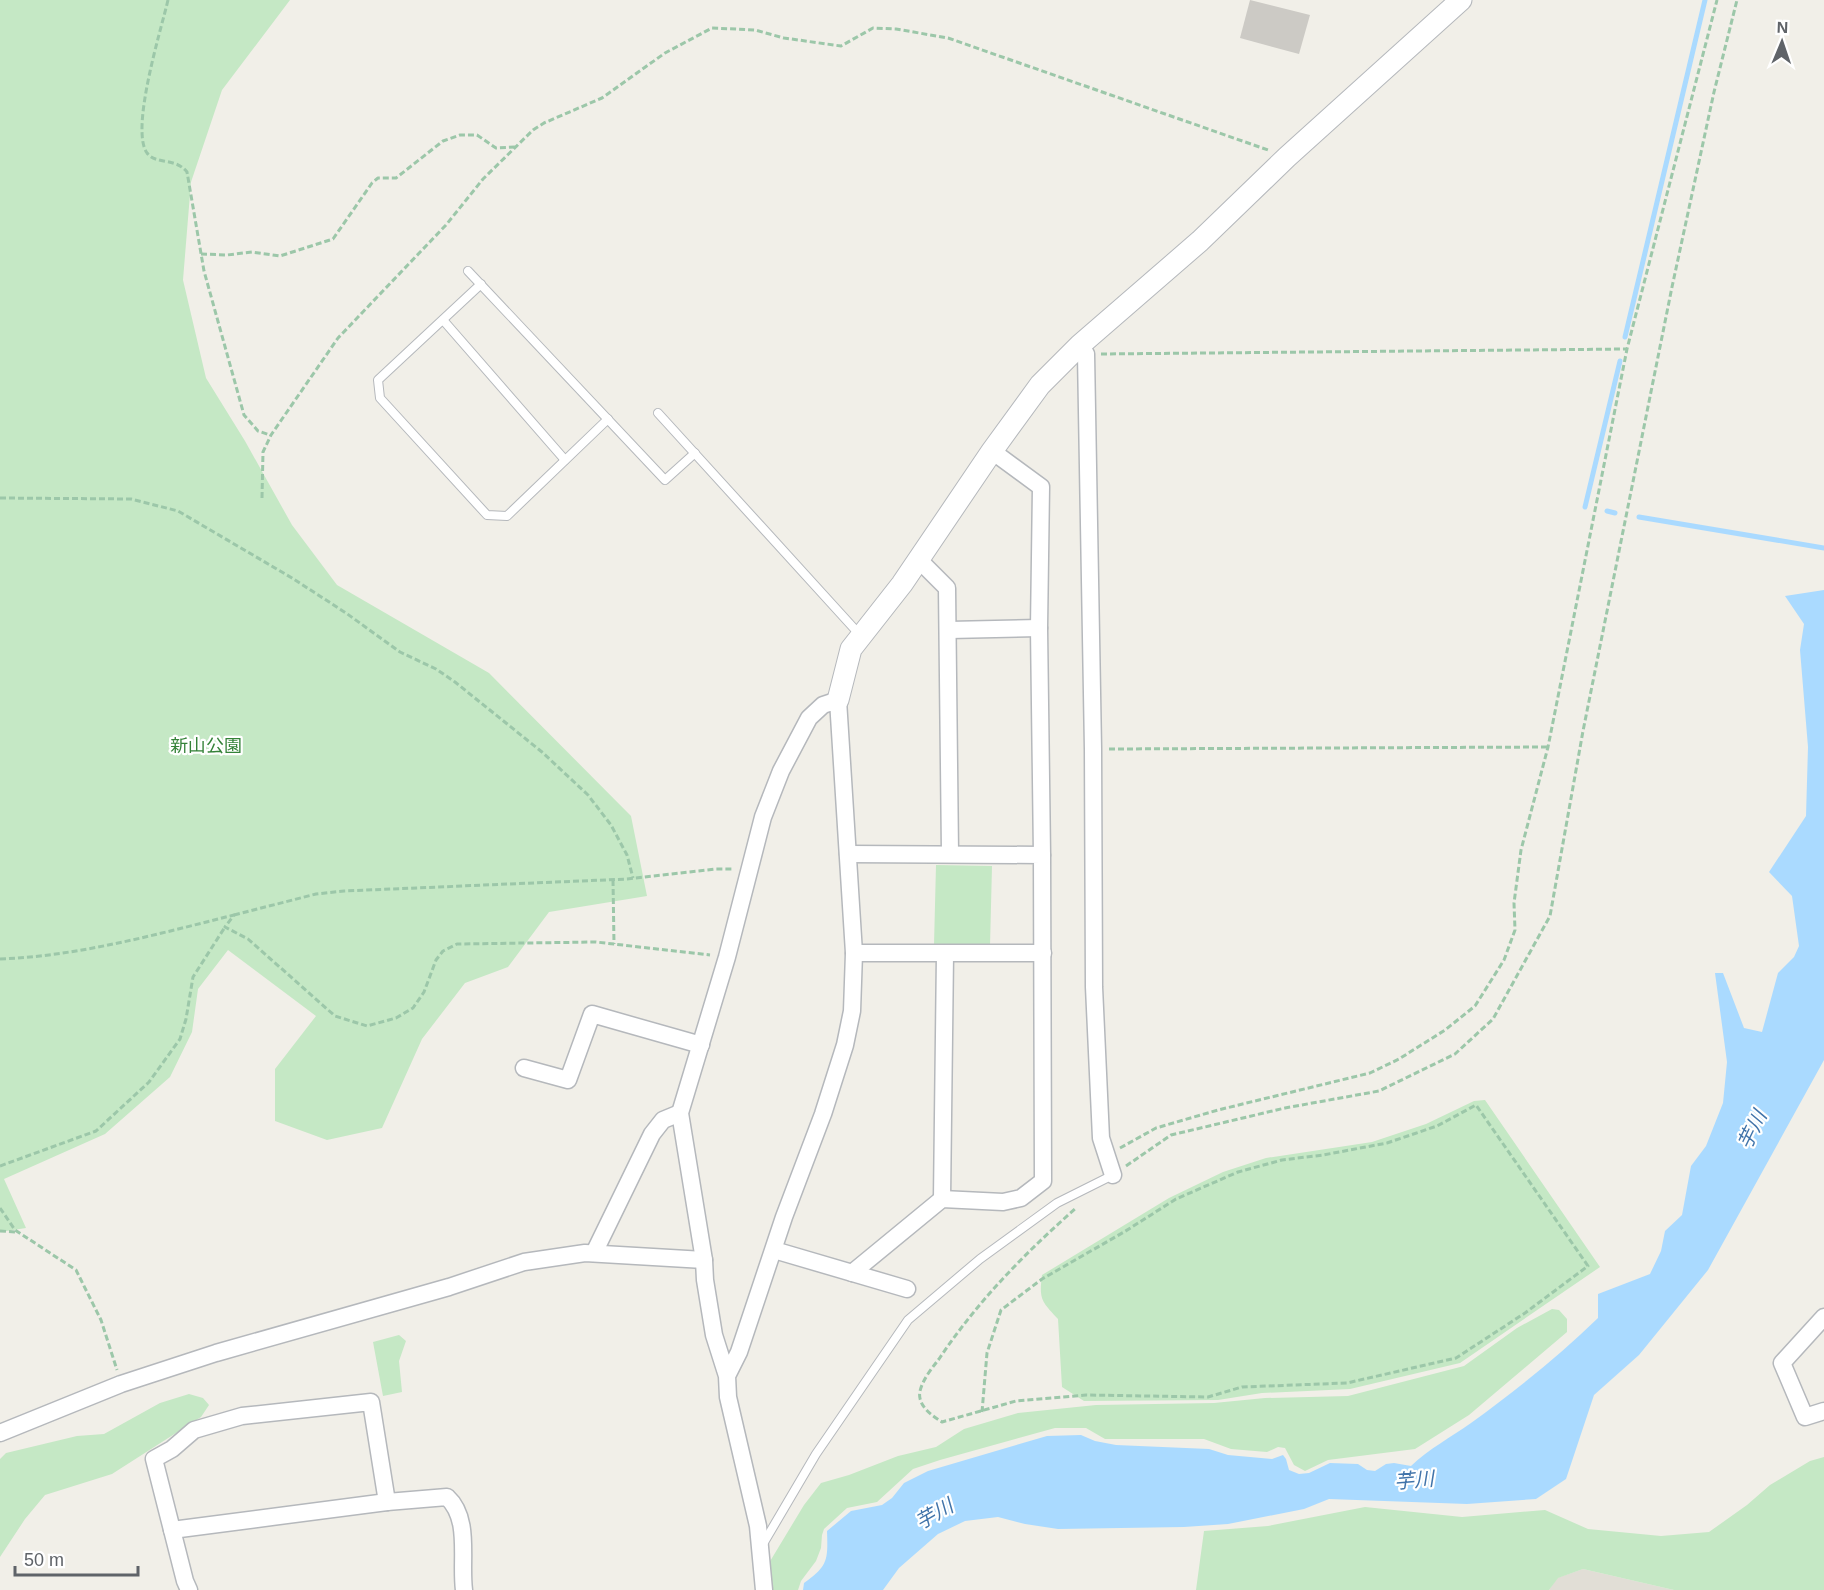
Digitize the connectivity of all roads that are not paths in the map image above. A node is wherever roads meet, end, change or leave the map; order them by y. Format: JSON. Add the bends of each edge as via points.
{"nodes":[{"id":1,"x":1461,"y":0,"type":"edge"},
{"id":2,"x":468,"y":271,"type":"dead end"},
{"id":3,"x":481,"y":285,"type":"junction"},
{"id":4,"x":443,"y":320,"type":"junction"},
{"id":5,"x":1083,"y":350,"type":"junction"},
{"id":6,"x":658,"y":413,"type":"dead end"},
{"id":7,"x":608,"y":419,"type":"junction"},
{"id":8,"x":992,"y":451,"type":"junction"},
{"id":9,"x":695,"y":453,"type":"junction"},
{"id":10,"x":566,"y":460,"type":"junction"},
{"id":11,"x":918,"y":559,"type":"junction"},
{"id":12,"x":1039,"y":628,"type":"junction"},
{"id":13,"x":949,"y":630,"type":"junction"},
{"id":14,"x":861,"y":635,"type":"junction"},
{"id":15,"x":838,"y":700,"type":"junction"},
{"id":16,"x":950,"y":853,"type":"junction"},
{"id":17,"x":848,"y":854,"type":"junction"},
{"id":18,"x":1042,"y":855,"type":"junction"},
{"id":19,"x":854,"y":953,"type":"junction"},
{"id":20,"x":1043,"y":953,"type":"junction"},
{"id":21,"x":945,"y":954,"type":"junction"},
{"id":22,"x":701,"y":1045,"type":"junction"},
{"id":23,"x":524,"y":1068,"type":"dead end"},
{"id":24,"x":680,"y":1113,"type":"junction"},
{"id":25,"x":1113,"y":1175,"type":"joint"},
{"id":26,"x":942,"y":1199,"type":"junction"},
{"id":27,"x":774,"y":1250,"type":"junction"},
{"id":28,"x":594,"y":1253,"type":"junction"},
{"id":29,"x":704,"y":1260,"type":"junction"},
{"id":30,"x":852,"y":1273,"type":"junction"},
{"id":31,"x":907,"y":1289,"type":"dead end"},
{"id":32,"x":1824,"y":1317,"type":"edge"},
{"id":33,"x":727,"y":1376,"type":"junction"},
{"id":34,"x":1824,"y":1411,"type":"edge"},
{"id":35,"x":0,"y":1433,"type":"edge"},
{"id":36,"x":387,"y":1502,"type":"junction"},
{"id":37,"x":172,"y":1530,"type":"junction"},
{"id":38,"x":760,"y":1550,"type":"junction"},
{"id":39,"x":189,"y":1590,"type":"edge"},
{"id":40,"x":464,"y":1590,"type":"edge"},
{"id":41,"x":764,"y":1590,"type":"edge"}],
"edges":[{"from":1,"to":5,"type":"street","via":[[1287,157]]},
{"from":2,"to":3,"type":"lane"},
{"from":3,"to":4,"type":"lane"},
{"from":3,"to":7,"type":"lane"},
{"from":4,"to":10,"type":"lane"},
{"from":4,"to":10,"type":"lane","via":[[378,380],[380,398],[487,515],[507,516]]},
{"from":5,"to":8,"type":"street","via":[[1041,386]]},
{"from":5,"to":25,"type":"street","via":[[1093,748],[1094,987],[1101,1137]]},
{"from":6,"to":9,"type":"lane"},
{"from":7,"to":9,"type":"lane","via":[[665,480]]},
{"from":7,"to":10,"type":"lane"},
{"from":8,"to":11,"type":"street"},
{"from":8,"to":12,"type":"street","via":[[1041,487]]},
{"from":9,"to":14,"type":"lane"},
{"from":11,"to":13,"type":"street","via":[[947,588]]},
{"from":11,"to":14,"type":"street"},
{"from":12,"to":13,"type":"street"},
{"from":12,"to":18,"type":"street"},
{"from":13,"to":16,"type":"street"},
{"from":14,"to":15,"type":"street","via":[[851,649]]},
{"from":15,"to":17,"type":"street"},
{"from":15,"to":22,"type":"street","via":[[823,705],[809,718],[781,771],[764,817]]},
{"from":16,"to":17,"type":"street"},
{"from":16,"to":18,"type":"street"},
{"from":17,"to":19,"type":"street"},
{"from":18,"to":20,"type":"street"},
{"from":19,"to":21,"type":"street"},
{"from":19,"to":27,"type":"street","via":[[852,1011],[845,1045]]},
{"from":20,"to":21,"type":"street"},
{"from":20,"to":26,"type":"street","via":[[1042,1181],[1021,1198],[1003,1202]]},
{"from":21,"to":26,"type":"street"},
{"from":22,"to":23,"type":"street","via":[[592,1014],[568,1080]]},
{"from":22,"to":24,"type":"street"},
{"from":24,"to":28,"type":"street","via":[[663,1120],[652,1134]]},
{"from":24,"to":29,"type":"street"},
{"from":25,"to":38,"type":"lane","via":[[1058,1203],[980,1259],[909,1320],[816,1454]]},
{"from":26,"to":30,"type":"street"},
{"from":27,"to":30,"type":"street"},
{"from":27,"to":33,"type":"street"},
{"from":28,"to":29,"type":"street"},
{"from":28,"to":35,"type":"street","via":[[525,1262],[216,1353],[121,1384]]},
{"from":29,"to":33,"type":"street","via":[[714,1335]]},
{"from":30,"to":31,"type":"street"},
{"from":32,"to":34,"type":"street","via":[[1782,1364],[1805,1417]]},
{"from":33,"to":38,"type":"street"},
{"from":36,"to":37,"type":"street"},
{"from":36,"to":37,"type":"street","via":[[371,1402],[242,1416],[194,1430],[154,1459]]},
{"from":36,"to":40,"type":"street","via":[[447,1497],[455,1505],[462,1527]]},
{"from":37,"to":39,"type":"street"},
{"from":38,"to":41,"type":"street"}]}
